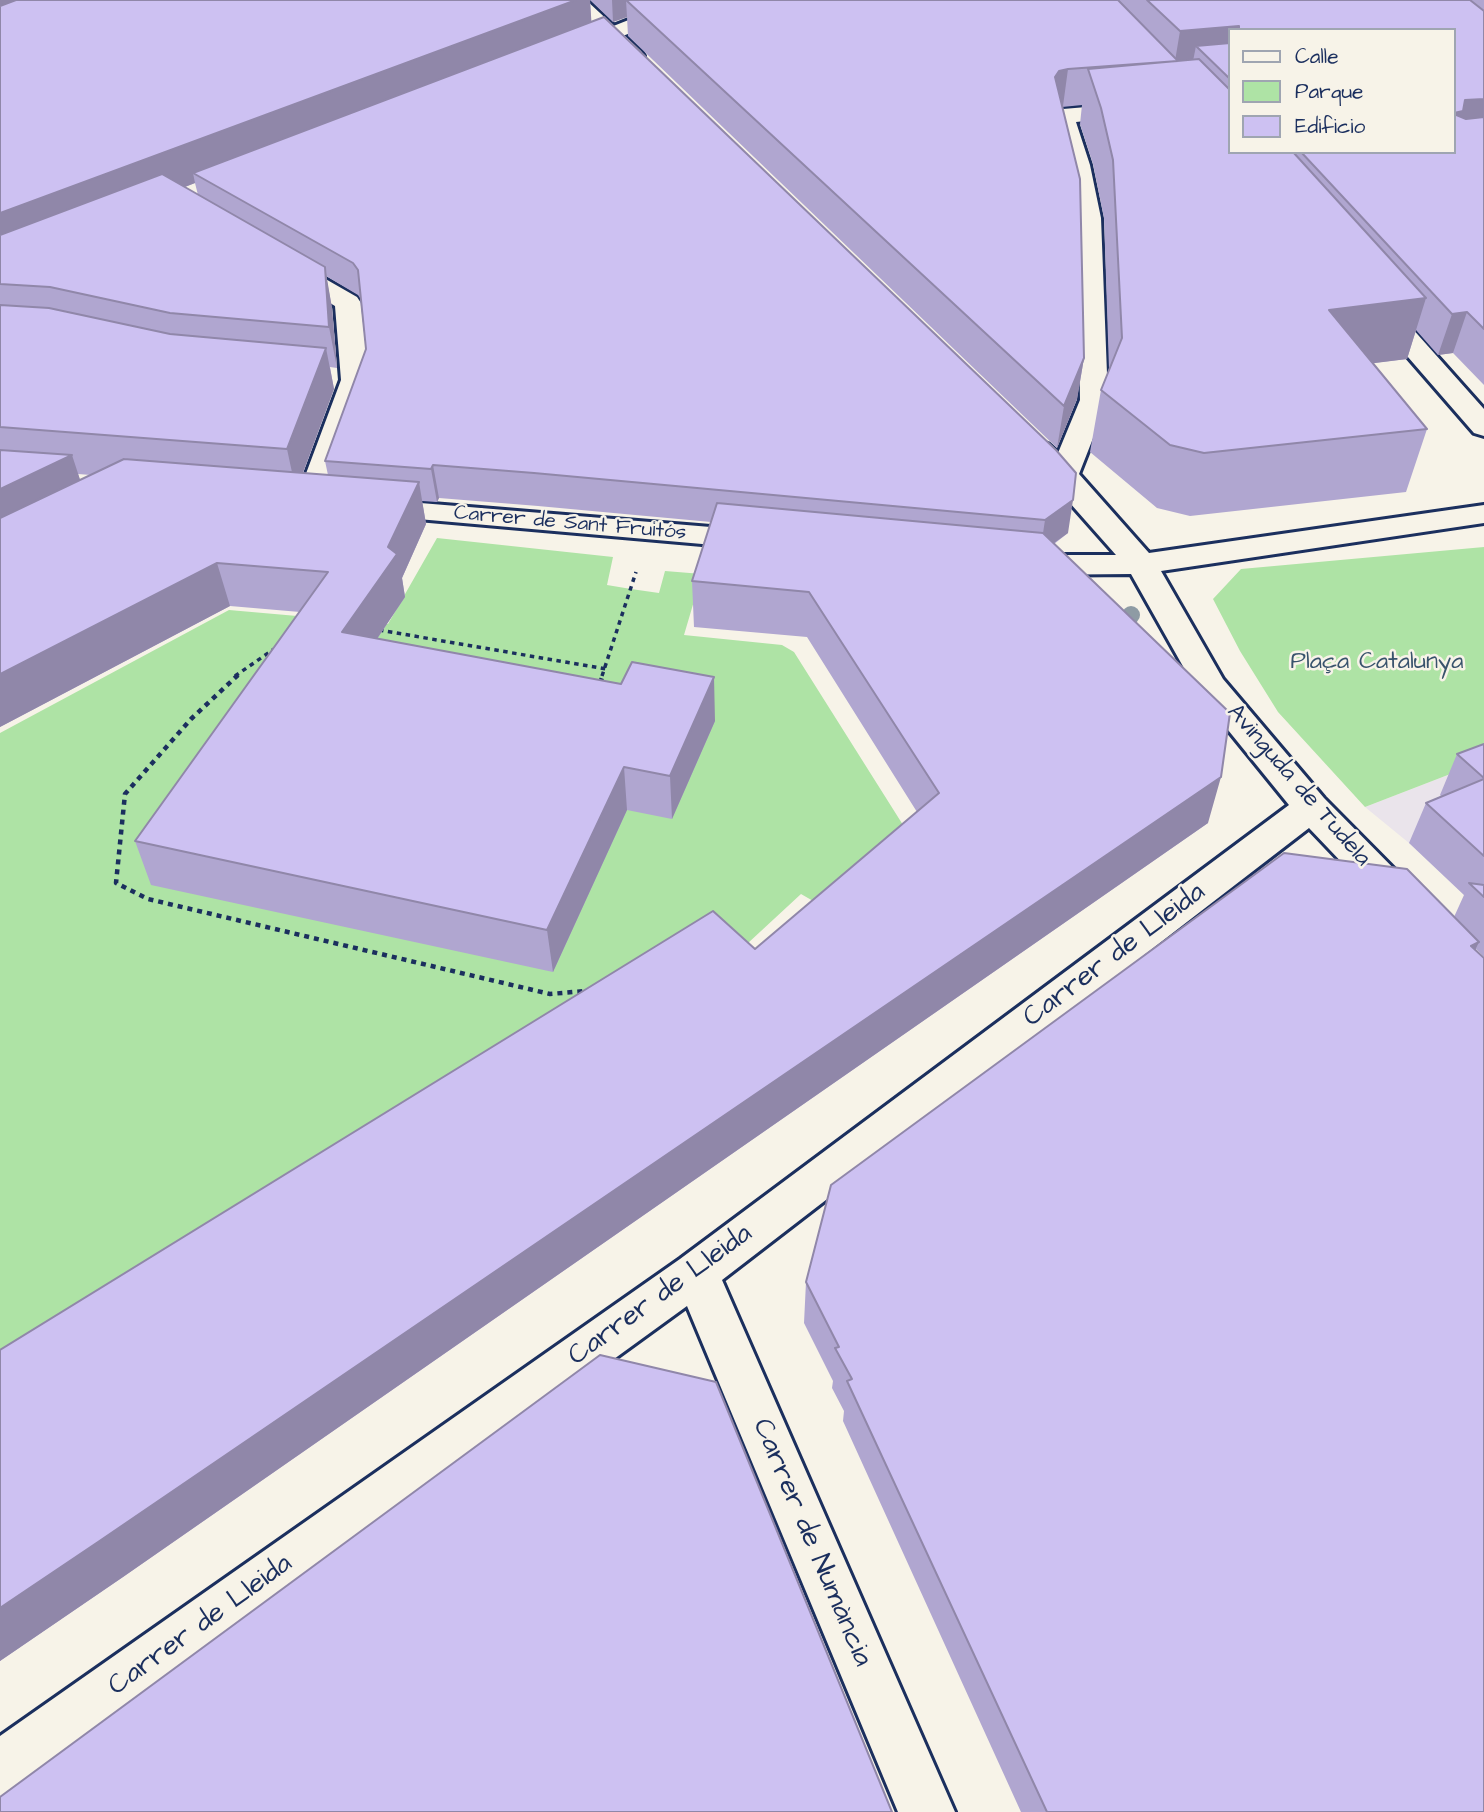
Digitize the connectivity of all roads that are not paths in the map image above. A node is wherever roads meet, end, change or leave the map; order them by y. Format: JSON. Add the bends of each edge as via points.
{"nodes":[{"id":1,"x":574,"y":0,"type":"edge"},
{"id":2,"x":697,"y":0,"type":"edge"},
{"id":3,"x":610,"y":33,"type":"junction"},
{"id":4,"x":553,"y":56,"type":"edge"},
{"id":5,"x":648,"y":71,"type":"edge"},
{"id":6,"x":1156,"y":108,"type":"edge"},
{"id":7,"x":268,"y":256,"type":"edge"},
{"id":8,"x":1364,"y":291,"type":"edge"},
{"id":9,"x":327,"y":379,"type":"dead end"},
{"id":10,"x":355,"y":380,"type":"junction"},
{"id":11,"x":1484,"y":427,"type":"edge"},
{"id":12,"x":1024,"y":436,"type":"edge"},
{"id":13,"x":1064,"y":475,"type":"junction"},
{"id":14,"x":1484,"y":514,"type":"edge"},
{"id":15,"x":791,"y":543,"type":"edge"},
{"id":16,"x":999,"y":563,"type":"edge"},
{"id":17,"x":1141,"y":564,"type":"junction"},
{"id":18,"x":1311,"y":807,"type":"junction"},
{"id":19,"x":1426,"y":927,"type":"edge"},
{"id":20,"x":695,"y":1273,"type":"junction"},
{"id":21,"x":0,"y":1770,"type":"edge"},
{"id":22,"x":927,"y":1812,"type":"edge"}],
"edges":[{"from":1,"to":3,"type":"street"},
{"from":2,"to":3,"type":"street"},
{"from":3,"to":4,"type":"street"},
{"from":3,"to":5,"type":"street"},
{"from":6,"to":13,"type":"street","via":[[1063,116],[1089,218],[1094,386],[1094,400]]},
{"from":7,"to":10,"type":"street","via":[[348,303]]},
{"from":8,"to":11,"type":"street"},
{"from":9,"to":10,"type":"street"},
{"from":10,"to":15,"type":"street","name":"Carrer de Sant Fruitós","via":[[297,502]]},
{"from":12,"to":13,"type":"street","name":"Avinguda de Tudela"},
{"from":13,"to":17,"type":"street","name":"Avinguda de Tudela"},
{"from":14,"to":17,"type":"street"},
{"from":16,"to":17,"type":"street"},
{"from":17,"to":18,"type":"street","name":"Avinguda de Tudela","via":[[1210,685]]},
{"from":18,"to":19,"type":"street","name":"Avinguda de Tudela"},
{"from":18,"to":20,"type":"street","name":"Carrer de Lleida"},
{"from":20,"to":21,"type":"street","name":"Carrer de Lleida"},
{"from":20,"to":22,"type":"street","name":"Carrer de Numància"}]}
